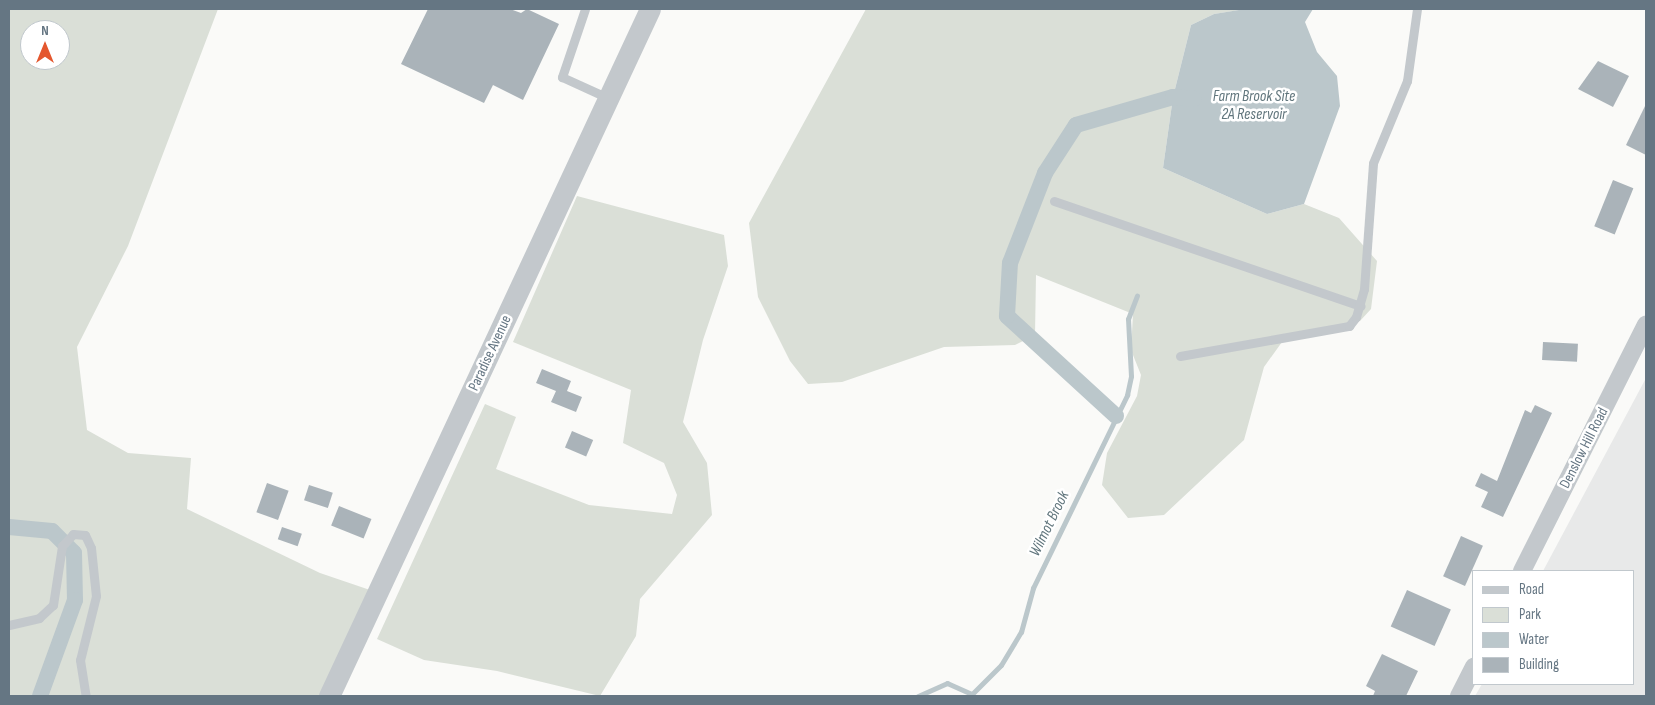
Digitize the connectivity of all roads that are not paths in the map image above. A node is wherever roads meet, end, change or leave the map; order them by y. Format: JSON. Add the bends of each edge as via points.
{"nodes":[{"id":1,"x":585,"y":9,"type":"edge"},
{"id":2,"x":650,"y":9,"type":"edge"},
{"id":3,"x":1417,"y":9,"type":"edge"},
{"id":4,"x":608,"y":98,"type":"junction"},
{"id":5,"x":1054,"y":201,"type":"dead end"},
{"id":6,"x":1360,"y":306,"type":"junction"},
{"id":7,"x":1646,"y":324,"type":"edge"},
{"id":8,"x":1180,"y":356,"type":"dead end"},
{"id":9,"x":1523,"y":570,"type":"edge"},
{"id":10,"x":9,"y":625,"type":"edge"},
{"id":11,"x":1472,"y":671,"type":"edge"},
{"id":12,"x":86,"y":696,"type":"edge"},
{"id":13,"x":329,"y":696,"type":"edge"},
{"id":14,"x":1459,"y":696,"type":"edge"}],
"edges":[{"from":1,"to":4,"type":"lane","via":[[562,77]]},
{"from":2,"to":4,"type":"street","name":"Paradise Avenue"},
{"from":3,"to":6,"type":"lane","via":[[1407,81],[1373,163]]},
{"from":4,"to":13,"type":"street","name":"Paradise Avenue"},
{"from":5,"to":6,"type":"lane"},
{"from":6,"to":8,"type":"lane","via":[[1349,326]]},
{"from":7,"to":9,"type":"street","name":"Denslow Hill Road"},
{"from":10,"to":12,"type":"lane","via":[[39,618],[53,605],[62,546],[73,534],[85,535],[91,548],[96,596],[80,660]]},
{"from":11,"to":14,"type":"street"}]}
